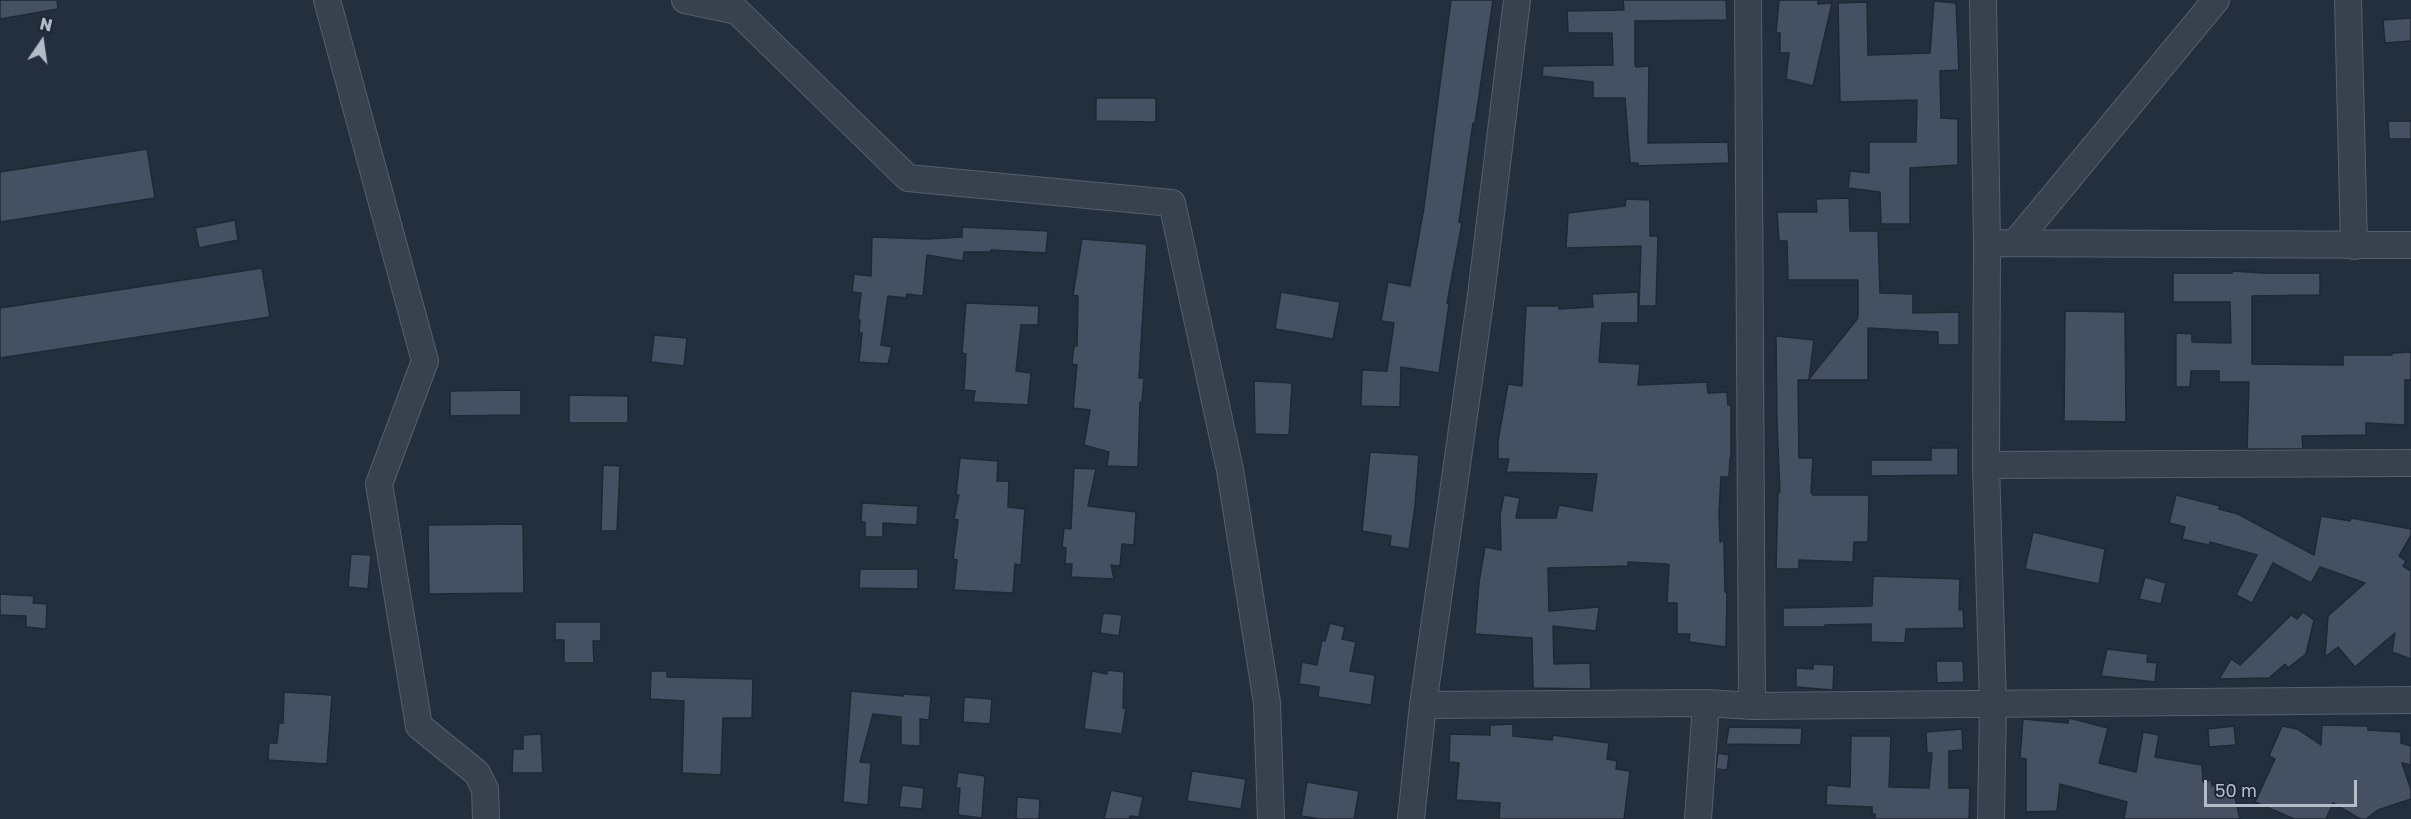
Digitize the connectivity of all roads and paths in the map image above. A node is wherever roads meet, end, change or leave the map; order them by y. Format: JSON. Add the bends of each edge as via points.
{"nodes":[{"id":1,"x":327,"y":0,"type":"edge"},
{"id":2,"x":685,"y":0,"type":"edge"},
{"id":3,"x":1517,"y":0,"type":"edge"},
{"id":4,"x":1748,"y":0,"type":"edge"},
{"id":5,"x":1983,"y":0,"type":"edge"},
{"id":6,"x":2216,"y":0,"type":"edge"},
{"id":7,"x":2348,"y":0,"type":"edge"},
{"id":8,"x":1987,"y":243,"type":"junction"},
{"id":9,"x":2014,"y":243,"type":"junction"},
{"id":10,"x":2411,"y":245,"type":"edge"},
{"id":11,"x":2354,"y":246,"type":"junction"},
{"id":12,"x":2411,"y":464,"type":"edge"},
{"id":13,"x":1986,"y":465,"type":"junction"},
{"id":14,"x":2411,"y":700,"type":"edge"},
{"id":15,"x":1706,"y":703,"type":"junction"},
{"id":16,"x":1993,"y":704,"type":"junction"},
{"id":17,"x":1423,"y":705,"type":"junction"},
{"id":18,"x":1752,"y":706,"type":"junction"},
{"id":19,"x":486,"y":819,"type":"edge"},
{"id":20,"x":1271,"y":819,"type":"edge"},
{"id":21,"x":1411,"y":819,"type":"edge"},
{"id":22,"x":1698,"y":819,"type":"edge"},
{"id":23,"x":1991,"y":819,"type":"edge"}],
"edges":[{"from":1,"to":19,"type":"street","via":[[425,361],[379,484],[418,726],[477,773],[485,789]]},
{"from":2,"to":20,"type":"street","via":[[737,11],[908,178],[1172,203],[1232,482],[1266,703]]},
{"from":3,"to":17,"type":"street","via":[[1481,295]]},
{"from":4,"to":18,"type":"street"},
{"from":5,"to":8,"type":"street"},
{"from":6,"to":9,"type":"street"},
{"from":7,"to":11,"type":"street"},
{"from":8,"to":9,"type":"street"},
{"from":8,"to":13,"type":"street"},
{"from":9,"to":11,"type":"street"},
{"from":10,"to":11,"type":"street"},
{"from":12,"to":13,"type":"street"},
{"from":13,"to":16,"type":"street"},
{"from":14,"to":16,"type":"street"},
{"from":15,"to":17,"type":"street"},
{"from":15,"to":18,"type":"street"},
{"from":15,"to":22,"type":"street"},
{"from":16,"to":18,"type":"street"},
{"from":16,"to":23,"type":"street"},
{"from":17,"to":21,"type":"street"}]}
